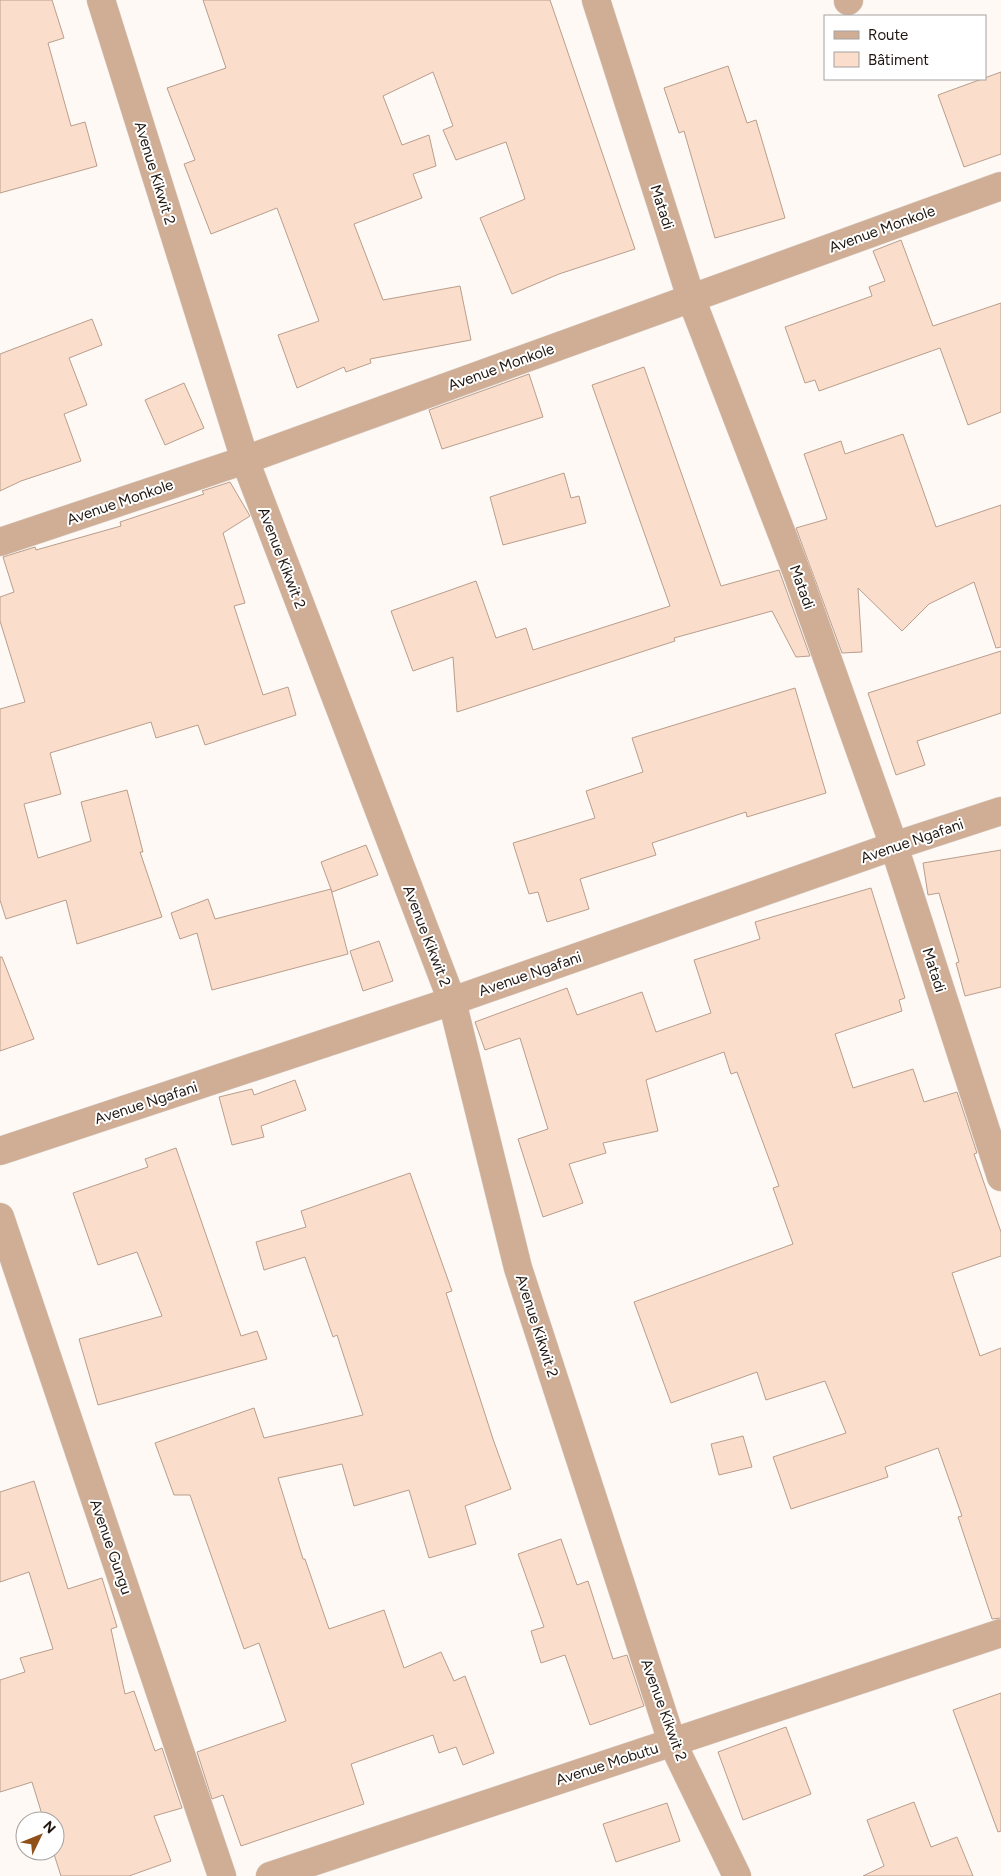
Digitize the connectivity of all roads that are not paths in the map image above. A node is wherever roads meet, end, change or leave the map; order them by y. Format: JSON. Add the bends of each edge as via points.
{"nodes":[{"id":1,"x":101,"y":0,"type":"edge"},
{"id":2,"x":596,"y":0,"type":"edge"},
{"id":3,"x":1001,"y":186,"type":"edge"},
{"id":4,"x":691,"y":298,"type":"junction"},
{"id":5,"x":244,"y":460,"type":"junction"},
{"id":6,"x":0,"y":542,"type":"edge"},
{"id":7,"x":1001,"y":811,"type":"edge"},
{"id":8,"x":894,"y":846,"type":"junction"},
{"id":9,"x":452,"y":1001,"type":"junction"},
{"id":10,"x":0,"y":1151,"type":"edge"},
{"id":11,"x":1001,"y":1177,"type":"edge"},
{"id":12,"x":0,"y":1217,"type":"edge"},
{"id":13,"x":1001,"y":1633,"type":"edge"},
{"id":14,"x":672,"y":1742,"type":"junction"},
{"id":15,"x":222,"y":1876,"type":"edge"},
{"id":16,"x":270,"y":1876,"type":"edge"},
{"id":17,"x":737,"y":1876,"type":"edge"}],
"edges":[{"from":1,"to":5,"type":"street","name":"Avenue Kikwit 2"},
{"from":2,"to":4,"type":"street","name":"Matadi"},
{"from":3,"to":4,"type":"street","name":"Avenue Monkole"},
{"from":4,"to":5,"type":"street","name":"Avenue Monkole"},
{"from":4,"to":8,"type":"street","name":"Matadi","via":[[797,573]]},
{"from":5,"to":6,"type":"street","name":"Avenue Monkole"},
{"from":5,"to":9,"type":"street","name":"Avenue Kikwit 2"},
{"from":7,"to":8,"type":"street","name":"Avenue Ngafani"},
{"from":8,"to":9,"type":"street","name":"Avenue Ngafani"},
{"from":8,"to":11,"type":"street","name":"Matadi"},
{"from":9,"to":10,"type":"street","name":"Avenue Ngafani"},
{"from":9,"to":14,"type":"street","name":"Avenue Kikwit 2","via":[[518,1268]]},
{"from":12,"to":15,"type":"street","name":"Avenue Gungu"},
{"from":13,"to":14,"type":"street","name":"Avenue Mobutu"},
{"from":14,"to":16,"type":"street","name":"Avenue Mobutu"},
{"from":14,"to":17,"type":"street","name":"Avenue Kikwit 2"}]}
